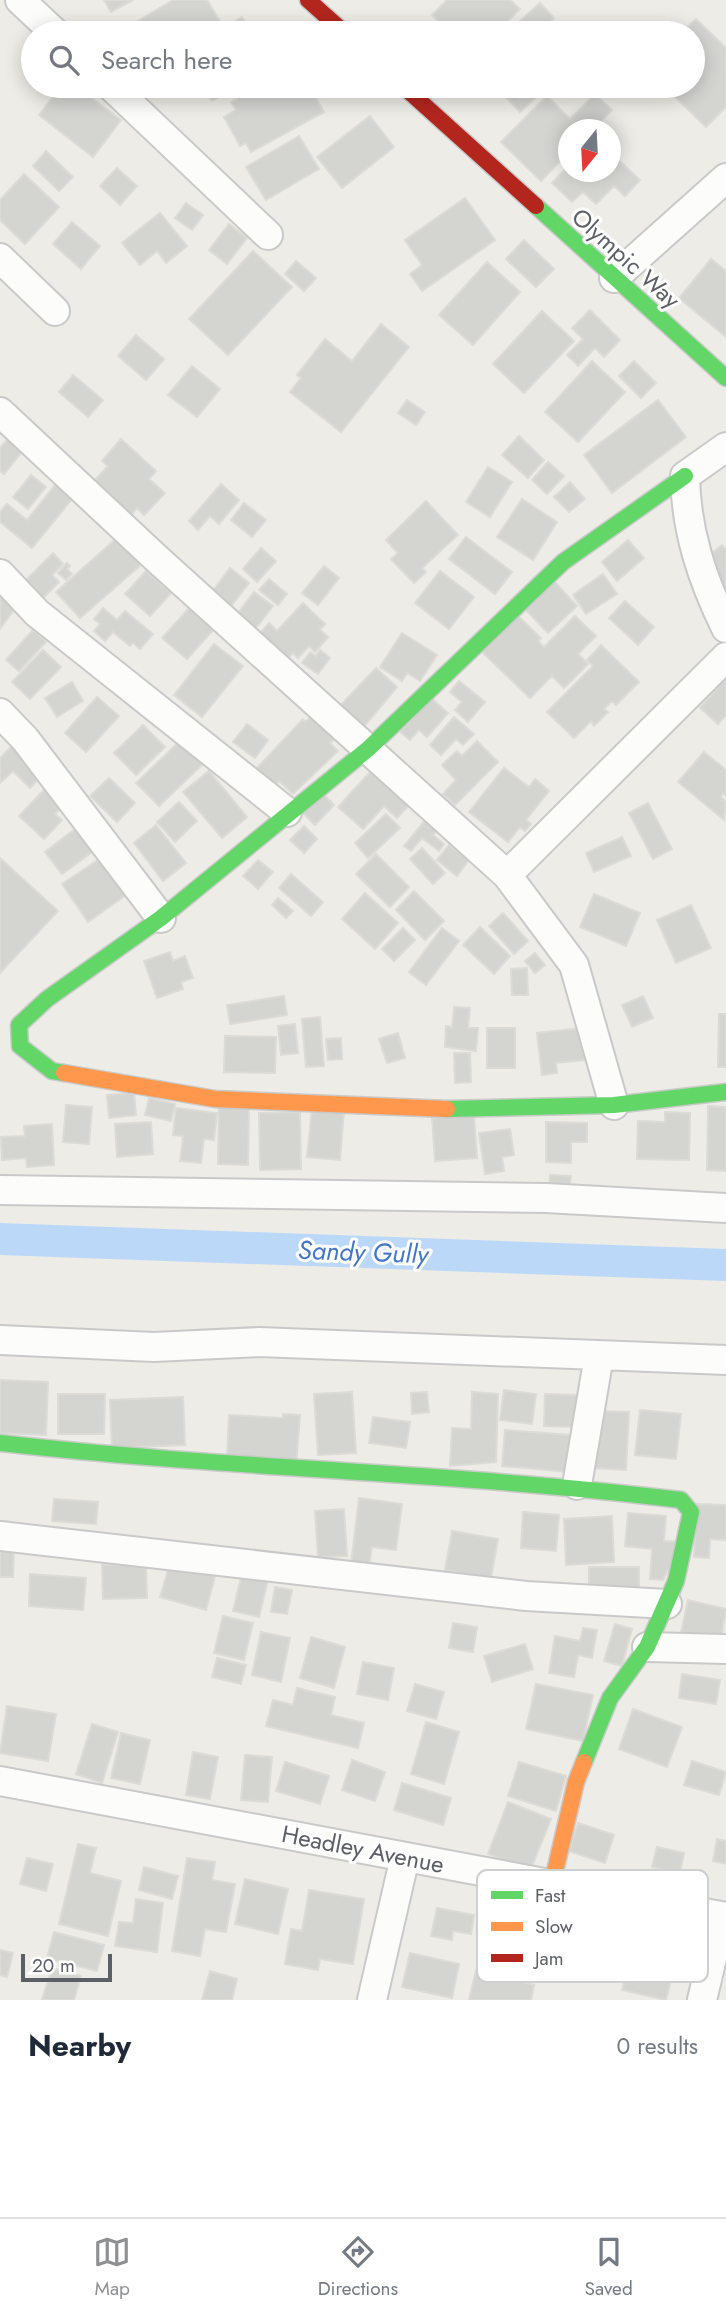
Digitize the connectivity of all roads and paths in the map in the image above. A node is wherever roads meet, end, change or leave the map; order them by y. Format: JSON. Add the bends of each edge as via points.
{"nodes":[{"id":1,"x":20,"y":0,"type":"edge"},
{"id":2,"x":308,"y":0,"type":"edge"},
{"id":3,"x":42,"y":21,"type":"edge"},
{"id":4,"x":332,"y":21,"type":"edge"},
{"id":5,"x":124,"y":98,"type":"edge"},
{"id":6,"x":415,"y":98,"type":"edge"},
{"id":7,"x":726,"y":178,"type":"edge"},
{"id":8,"x":268,"y":235,"type":"dead end"},
{"id":9,"x":0,"y":258,"type":"edge"},
{"id":10,"x":614,"y":278,"type":"junction"},
{"id":11,"x":55,"y":311,"type":"dead end"},
{"id":12,"x":726,"y":378,"type":"edge"},
{"id":13,"x":0,"y":412,"type":"edge"},
{"id":14,"x":726,"y":447,"type":"edge"},
{"id":15,"x":685,"y":476,"type":"junction"},
{"id":16,"x":0,"y":573,"type":"edge"},
{"id":17,"x":726,"y":628,"type":"edge"},
{"id":18,"x":726,"y":657,"type":"edge"},
{"id":19,"x":0,"y":713,"type":"edge"},
{"id":20,"x":368,"y":749,"type":"junction"},
{"id":21,"x":287,"y":812,"type":"junction"},
{"id":22,"x":506,"y":875,"type":"junction"},
{"id":23,"x":161,"y":918,"type":"junction"},
{"id":24,"x":726,"y":1092,"type":"edge"},
{"id":25,"x":614,"y":1105,"type":"junction"},
{"id":26,"x":0,"y":1190,"type":"edge"},
{"id":27,"x":726,"y":1208,"type":"edge"},
{"id":28,"x":0,"y":1340,"type":"edge"},
{"id":29,"x":599,"y":1356,"type":"junction"},
{"id":30,"x":726,"y":1360,"type":"edge"},
{"id":31,"x":0,"y":1443,"type":"edge"},
{"id":32,"x":577,"y":1485,"type":"junction"},
{"id":33,"x":0,"y":1536,"type":"edge"},
{"id":34,"x":667,"y":1604,"type":"junction"},
{"id":35,"x":648,"y":1647,"type":"junction"},
{"id":36,"x":726,"y":1649,"type":"edge"},
{"id":37,"x":0,"y":1781,"type":"edge"},
{"id":38,"x":405,"y":1857,"type":"junction"},
{"id":39,"x":477,"y":1870,"type":"edge"},
{"id":40,"x":555,"y":1870,"type":"edge"},
{"id":41,"x":724,"y":1916,"type":"edge"},
{"id":42,"x":708,"y":1977,"type":"edge"},
{"id":43,"x":707,"y":1982,"type":"edge"},
{"id":44,"x":372,"y":2000,"type":"edge"},
{"id":45,"x":702,"y":2000,"type":"edge"}],
"edges":[{"from":1,"to":3,"type":"street"},
{"from":2,"to":4,"type":"street"},
{"from":5,"to":8,"type":"street"},
{"from":6,"to":10,"type":"street","name":"Olympic Way"},
{"from":7,"to":10,"type":"street"},
{"from":9,"to":11,"type":"street"},
{"from":10,"to":12,"type":"street","name":"Olympic Way"},
{"from":13,"to":20,"type":"street"},
{"from":14,"to":15,"type":"street"},
{"from":15,"to":17,"type":"street","via":[[685,509],[703,581]]},
{"from":15,"to":20,"type":"street","via":[[563,562]]},
{"from":16,"to":21,"type":"street","via":[[37,613]]},
{"from":18,"to":22,"type":"street"},
{"from":19,"to":23,"type":"street","via":[[25,739]]},
{"from":20,"to":21,"type":"street"},
{"from":20,"to":22,"type":"street"},
{"from":21,"to":23,"type":"street"},
{"from":22,"to":25,"type":"street","via":[[574,965]]},
{"from":23,"to":25,"type":"street","via":[[47,999],[19,1025],[20,1046],[52,1071],[215,1099],[426,1109]]},
{"from":24,"to":25,"type":"street"},
{"from":26,"to":27,"type":"street","via":[[546,1198]]},
{"from":28,"to":29,"type":"street","via":[[154,1346],[259,1342]]},
{"from":29,"to":30,"type":"street"},
{"from":29,"to":32,"type":"street"},
{"from":31,"to":32,"type":"street","via":[[152,1460]]},
{"from":32,"to":34,"type":"street","via":[[687,1503],[691,1512],[687,1538]]},
{"from":33,"to":34,"type":"street","via":[[526,1596]]},
{"from":34,"to":35,"type":"street"},
{"from":35,"to":36,"type":"street"},
{"from":35,"to":40,"type":"street","via":[[610,1698],[576,1782]]},
{"from":37,"to":38,"type":"street","name":"Headley Avenue"},
{"from":38,"to":39,"type":"street","name":"Headley Avenue"},
{"from":38,"to":44,"type":"street"},
{"from":41,"to":42,"type":"street"},
{"from":43,"to":45,"type":"street"}]}
